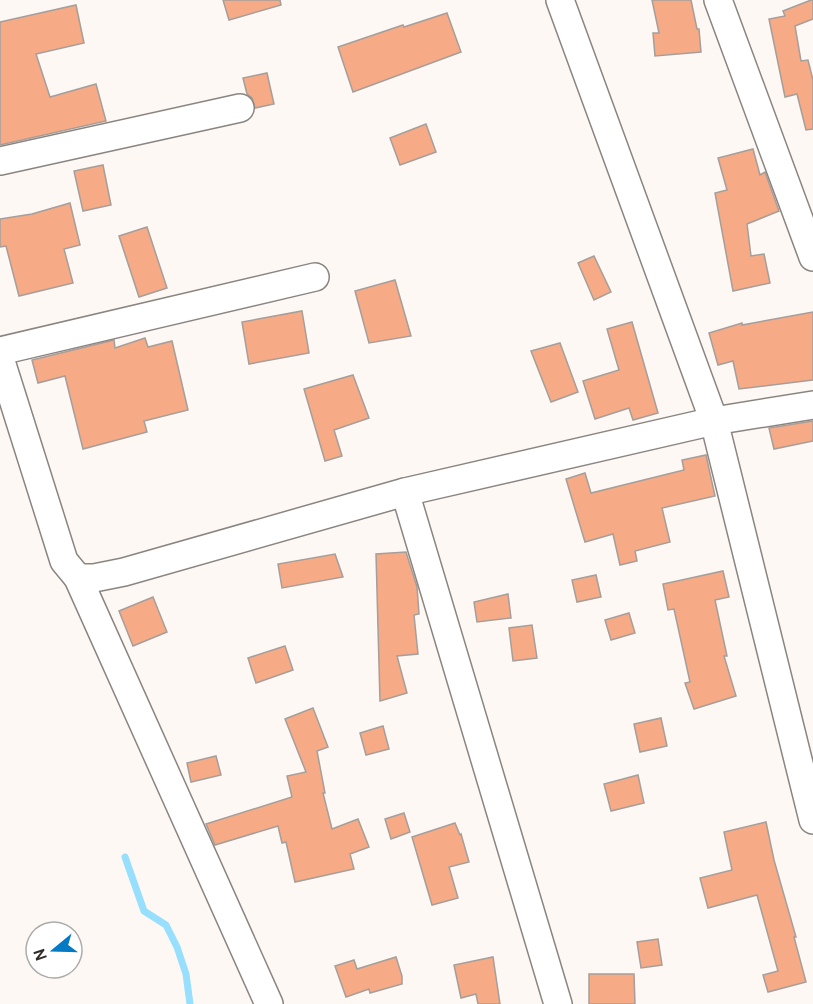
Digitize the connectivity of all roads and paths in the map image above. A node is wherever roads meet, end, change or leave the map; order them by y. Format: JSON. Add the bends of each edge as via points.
{"nodes":[{"id":1,"x":560,"y":0,"type":"edge"},
{"id":2,"x":718,"y":0,"type":"edge"},
{"id":3,"x":240,"y":108,"type":"dead end"},
{"id":4,"x":0,"y":161,"type":"edge"},
{"id":5,"x":813,"y":257,"type":"edge"},
{"id":6,"x":315,"y":277,"type":"dead end"},
{"id":7,"x":0,"y":351,"type":"edge"},
{"id":8,"x":0,"y":358,"type":"edge"},
{"id":9,"x":813,"y":405,"type":"edge"},
{"id":10,"x":714,"y":421,"type":"junction"},
{"id":11,"x":405,"y":492,"type":"junction"},
{"id":12,"x":78,"y":578,"type":"junction"},
{"id":13,"x":813,"y":820,"type":"edge"},
{"id":14,"x":270,"y":1004,"type":"edge"},
{"id":15,"x":558,"y":1004,"type":"edge"}],
"edges":[{"from":1,"to":10,"type":"street"},
{"from":2,"to":5,"type":"street"},
{"from":3,"to":4,"type":"street"},
{"from":6,"to":7,"type":"street"},
{"from":8,"to":12,"type":"street","via":[[64,561]]},
{"from":9,"to":10,"type":"street"},
{"from":10,"to":11,"type":"street"},
{"from":10,"to":13,"type":"street"},
{"from":11,"to":12,"type":"street","via":[[124,572]]},
{"from":11,"to":15,"type":"street"},
{"from":12,"to":14,"type":"street"}]}
